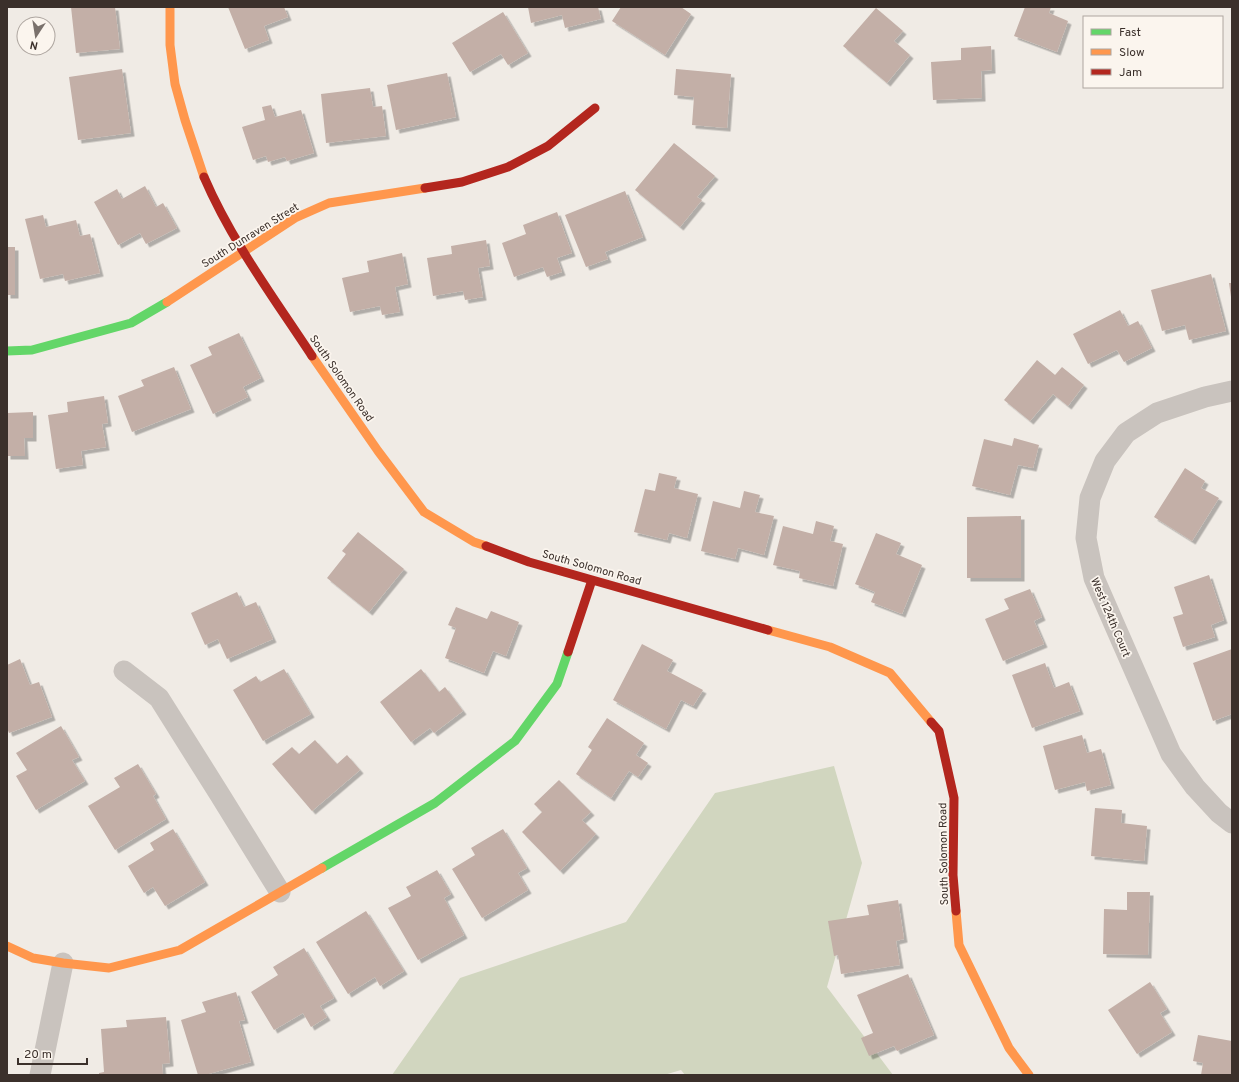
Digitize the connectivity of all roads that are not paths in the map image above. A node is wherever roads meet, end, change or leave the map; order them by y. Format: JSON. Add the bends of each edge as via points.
{"nodes":[{"id":1,"x":170,"y":7,"type":"edge"},
{"id":2,"x":595,"y":108,"type":"dead end"},
{"id":3,"x":243,"y":252,"type":"junction"},
{"id":4,"x":7,"y":351,"type":"edge"},
{"id":5,"x":1232,"y":391,"type":"edge"},
{"id":6,"x":592,"y":580,"type":"junction"},
{"id":7,"x":124,"y":670,"type":"dead end"},
{"id":8,"x":1232,"y":823,"type":"edge"},
{"id":9,"x":280,"y":892,"type":"junction"},
{"id":10,"x":7,"y":946,"type":"edge"},
{"id":11,"x":63,"y":963,"type":"junction"},
{"id":12,"x":40,"y":1075,"type":"edge"},
{"id":13,"x":1029,"y":1075,"type":"edge"}],
"edges":[{"from":1,"to":3,"type":"street","name":"South Solomon Road","via":[[170,45],[184,120],[216,204]]},
{"from":2,"to":3,"type":"street","name":"South Dunraven Street","via":[[548,146],[508,167],[462,182],[329,203],[295,218]]},
{"from":3,"to":4,"type":"street","name":"South Dunraven Street","via":[[175,298],[131,323],[32,350]]},
{"from":3,"to":6,"type":"street","name":"South Solomon Road","via":[[316,362],[424,512],[474,542],[529,562]]},
{"from":5,"to":8,"type":"street","name":"West 124th Court","via":[[1156,413],[1126,433],[1105,461],[1090,498],[1086,538],[1094,578],[1171,754],[1194,787]]},
{"from":6,"to":9,"type":"street","via":[[557,684],[515,741],[435,803]]},
{"from":6,"to":13,"type":"street","name":"South Solomon Road","via":[[830,647],[890,673],[939,731],[954,798],[953,875],[959,945],[1009,1048]]},
{"from":7,"to":9,"type":"street","via":[[159,698]]},
{"from":9,"to":11,"type":"street","via":[[180,950],[110,968]]},
{"from":10,"to":11,"type":"street","via":[[33,958]]},
{"from":11,"to":12,"type":"street"}]}
